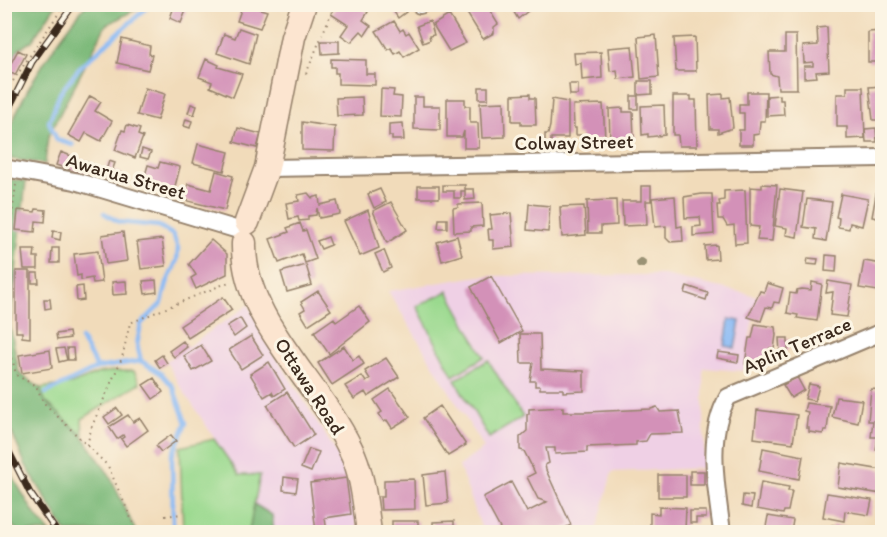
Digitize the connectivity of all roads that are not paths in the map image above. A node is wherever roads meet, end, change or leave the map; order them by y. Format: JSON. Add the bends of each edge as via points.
{"nodes":[{"id":1,"x":304,"y":4,"type":"edge"},
{"id":2,"x":882,"y":158,"type":"edge"},
{"id":3,"x":267,"y":168,"type":"junction"},
{"id":4,"x":11,"y":169,"type":"edge"},
{"id":5,"x":242,"y":231,"type":"junction"},
{"id":6,"x":882,"y":332,"type":"edge"},
{"id":7,"x":369,"y":532,"type":"edge"},
{"id":8,"x":722,"y":532,"type":"edge"}],
"edges":[{"from":1,"to":3,"type":"main road","name":"Ottawa Road","via":[[293,37]]},
{"from":2,"to":3,"type":"street","name":"Colway Street"},
{"from":3,"to":5,"type":"main road","name":"Ottawa Road"},
{"from":4,"to":5,"type":"street","name":"Awarua Street","via":[[75,181]]},
{"from":5,"to":7,"type":"main road","name":"Ottawa Road","via":[[247,275],[266,317],[349,445],[359,474]]},
{"from":6,"to":8,"type":"street","name":"Aplin Terrace","via":[[728,397],[718,417],[715,454]]}]}
